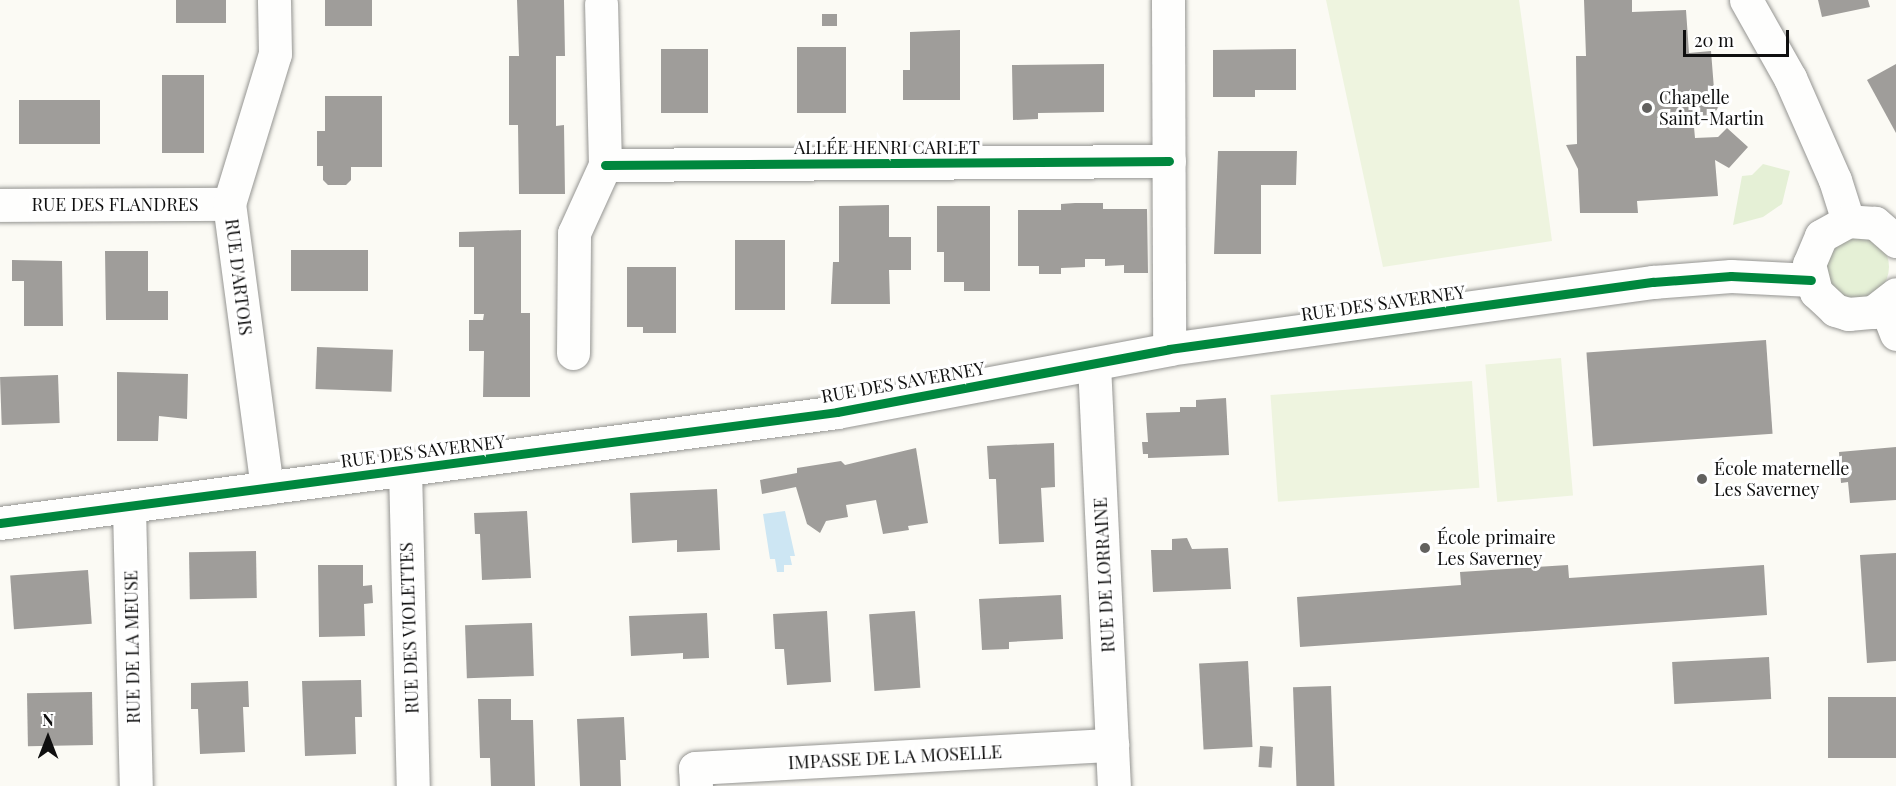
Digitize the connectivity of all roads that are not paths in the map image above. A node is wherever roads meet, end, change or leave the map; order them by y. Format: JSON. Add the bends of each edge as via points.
{"nodes":[{"id":1,"x":274,"y":0,"type":"edge"},
{"id":2,"x":1168,"y":0,"type":"edge"},
{"id":3,"x":1746,"y":0,"type":"edge"},
{"id":4,"x":601,"y":4,"type":"dead end"},
{"id":5,"x":1169,"y":161,"type":"junction"},
{"id":6,"x":605,"y":165,"type":"junction"},
{"id":7,"x":229,"y":204,"type":"junction"},
{"id":8,"x":0,"y":205,"type":"edge"},
{"id":9,"x":1848,"y":221,"type":"junction"},
{"id":10,"x":1896,"y":240,"type":"edge"},
{"id":11,"x":1811,"y":280,"type":"junction"},
{"id":12,"x":1892,"y":311,"type":"edge"},
{"id":13,"x":1169,"y":349,"type":"junction"},
{"id":14,"x":573,"y":353,"type":"dead end"},
{"id":15,"x":1094,"y":364,"type":"junction"},
{"id":16,"x":405,"y":469,"type":"junction"},
{"id":17,"x":267,"y":488,"type":"junction"},
{"id":18,"x":129,"y":508,"type":"junction"},
{"id":19,"x":0,"y":523,"type":"edge"},
{"id":20,"x":1112,"y":745,"type":"junction"},
{"id":21,"x":136,"y":786,"type":"edge"},
{"id":22,"x":413,"y":786,"type":"edge"},
{"id":23,"x":696,"y":786,"type":"edge"},
{"id":24,"x":1114,"y":786,"type":"edge"}],
"edges":[{"from":1,"to":7,"type":"street","name":"RUE D'ARTOIS","via":[[275,54]]},
{"from":2,"to":5,"type":"street"},
{"from":3,"to":9,"type":"street","via":[[1790,78]]},
{"from":4,"to":6,"type":"street"},
{"from":5,"to":6,"type":"street","name":"ALLÉE HENRI CARLET"},
{"from":5,"to":13,"type":"street"},
{"from":6,"to":14,"type":"street","via":[[574,232]]},
{"from":7,"to":8,"type":"street","name":"RUE DES FLANDRES"},
{"from":7,"to":17,"type":"street","name":"RUE D'ARTOIS"},
{"from":9,"to":10,"type":"street","via":[[1875,223]]},
{"from":9,"to":11,"type":"street","via":[[1827,231],[1813,249]]},
{"from":11,"to":12,"type":"street","via":[[1824,302],[1835,310],[1861,314]]},
{"from":11,"to":13,"type":"street","name":"RUE DES SAVERNEY","via":[[1731,276],[1653,282]]},
{"from":13,"to":15,"type":"street","name":"RUE DES SAVERNEY"},
{"from":15,"to":16,"type":"street","name":"RUE DES SAVERNEY","via":[[837,412]]},
{"from":15,"to":20,"type":"street","name":"RUE DE LORRAINE"},
{"from":16,"to":17,"type":"street","name":"RUE DES SAVERNEY"},
{"from":16,"to":22,"type":"street","name":"RUE DES VIOLETTES"},
{"from":17,"to":18,"type":"street","name":"RUE DES SAVERNEY"},
{"from":18,"to":19,"type":"street","name":"RUE DES SAVERNEY"},
{"from":18,"to":21,"type":"street","name":"RUE DE LA MEUSE"},
{"from":20,"to":23,"type":"street","name":"IMPASSE DE LA MOSELLE","via":[[695,768]]},
{"from":20,"to":24,"type":"street","name":"RUE DE LORRAINE"}]}
